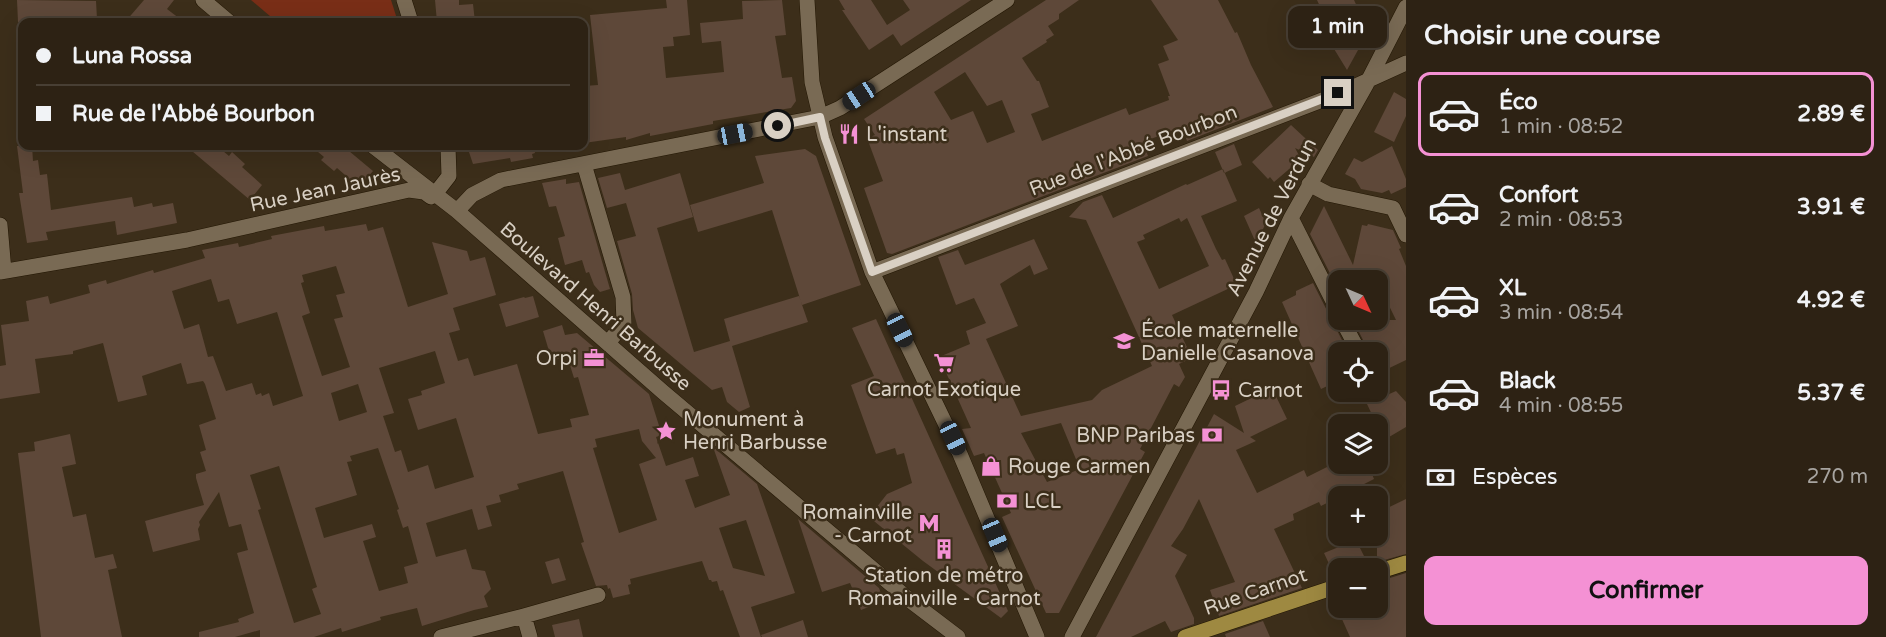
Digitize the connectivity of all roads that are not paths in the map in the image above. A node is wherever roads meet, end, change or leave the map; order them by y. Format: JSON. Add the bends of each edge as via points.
{"nodes":[{"id":1,"x":203,"y":0,"type":"edge"},
{"id":2,"x":404,"y":0,"type":"edge"},
{"id":3,"x":807,"y":0,"type":"edge"},
{"id":4,"x":1007,"y":0,"type":"edge"},
{"id":5,"x":1406,"y":7,"type":"edge"},
{"id":6,"x":224,"y":18,"type":"edge"},
{"id":7,"x":410,"y":18,"type":"edge"},
{"id":8,"x":1406,"y":63,"type":"edge"},
{"id":9,"x":1368,"y":81,"type":"junction"},
{"id":10,"x":820,"y":117,"type":"junction"},
{"id":11,"x":378,"y":150,"type":"edge"},
{"id":12,"x":448,"y":150,"type":"edge"},
{"id":13,"x":584,"y":164,"type":"junction"},
{"id":14,"x":1309,"y":184,"type":"junction"},
{"id":15,"x":435,"y":194,"type":"junction"},
{"id":16,"x":1400,"y":206,"type":"edge"},
{"id":17,"x":457,"y":212,"type":"junction"},
{"id":18,"x":1291,"y":218,"type":"junction"},
{"id":19,"x":0,"y":225,"type":"edge"},
{"id":20,"x":1406,"y":235,"type":"edge"},
{"id":21,"x":2,"y":272,"type":"edge"},
{"id":22,"x":872,"y":272,"type":"junction"},
{"id":23,"x":1328,"y":291,"type":"edge"},
{"id":24,"x":608,"y":343,"type":"junction"},
{"id":25,"x":1406,"y":563,"type":"edge"},
{"id":26,"x":1388,"y":569,"type":"edge"},
{"id":27,"x":1328,"y":589,"type":"edge"},
{"id":28,"x":598,"y":595,"type":"dead end"},
{"id":29,"x":524,"y":616,"type":"junction"},
{"id":30,"x":441,"y":637,"type":"edge"},
{"id":31,"x":530,"y":637,"type":"edge"},
{"id":32,"x":958,"y":637,"type":"edge"},
{"id":33,"x":1037,"y":637,"type":"edge"},
{"id":34,"x":1072,"y":637,"type":"edge"},
{"id":35,"x":1185,"y":637,"type":"edge"}],
"edges":[{"from":1,"to":6,"type":"street"},
{"from":2,"to":7,"type":"street"},
{"from":3,"to":10,"type":"street","via":[[812,82]]},
{"from":4,"to":10,"type":"street"},
{"from":5,"to":9,"type":"street","name":"Avenue de Verdun"},
{"from":8,"to":9,"type":"street","name":"Rue de l'Abbé Bourbon"},
{"from":9,"to":14,"type":"street","name":"Avenue de Verdun"},
{"from":9,"to":22,"type":"street","name":"Rue de l'Abbé Bourbon"},
{"from":10,"to":13,"type":"street"},
{"from":10,"to":22,"type":"street"},
{"from":11,"to":15,"type":"street","name":"Boulevard Henri Barbusse"},
{"from":12,"to":15,"type":"street","via":[[449,176]]},
{"from":13,"to":17,"type":"street","via":[[501,180],[468,199]]},
{"from":13,"to":24,"type":"street","via":[[623,297],[624,323]]},
{"from":14,"to":16,"type":"street","via":[[1328,194]]},
{"from":14,"to":18,"type":"street","name":"Avenue de Verdun"},
{"from":15,"to":17,"type":"street","name":"Boulevard Henri Barbusse"},
{"from":16,"to":20,"type":"street"},
{"from":17,"to":21,"type":"street","name":"Rue Jean Jaurès","via":[[424,192],[409,190],[187,240]]},
{"from":17,"to":24,"type":"street","name":"Boulevard Henri Barbusse"},
{"from":18,"to":23,"type":"street"},
{"from":18,"to":34,"type":"street","name":"Avenue de Verdun","via":[[1256,292]]},
{"from":19,"to":21,"type":"street"},
{"from":22,"to":33,"type":"street","via":[[960,454]]},
{"from":24,"to":32,"type":"street","name":"Boulevard Henri Barbusse"},
{"from":25,"to":26,"type":"main road"},
{"from":27,"to":35,"type":"main road","name":"Rue Carnot"},
{"from":28,"to":29,"type":"street"},
{"from":29,"to":30,"type":"street"},
{"from":29,"to":31,"type":"street"}]}
